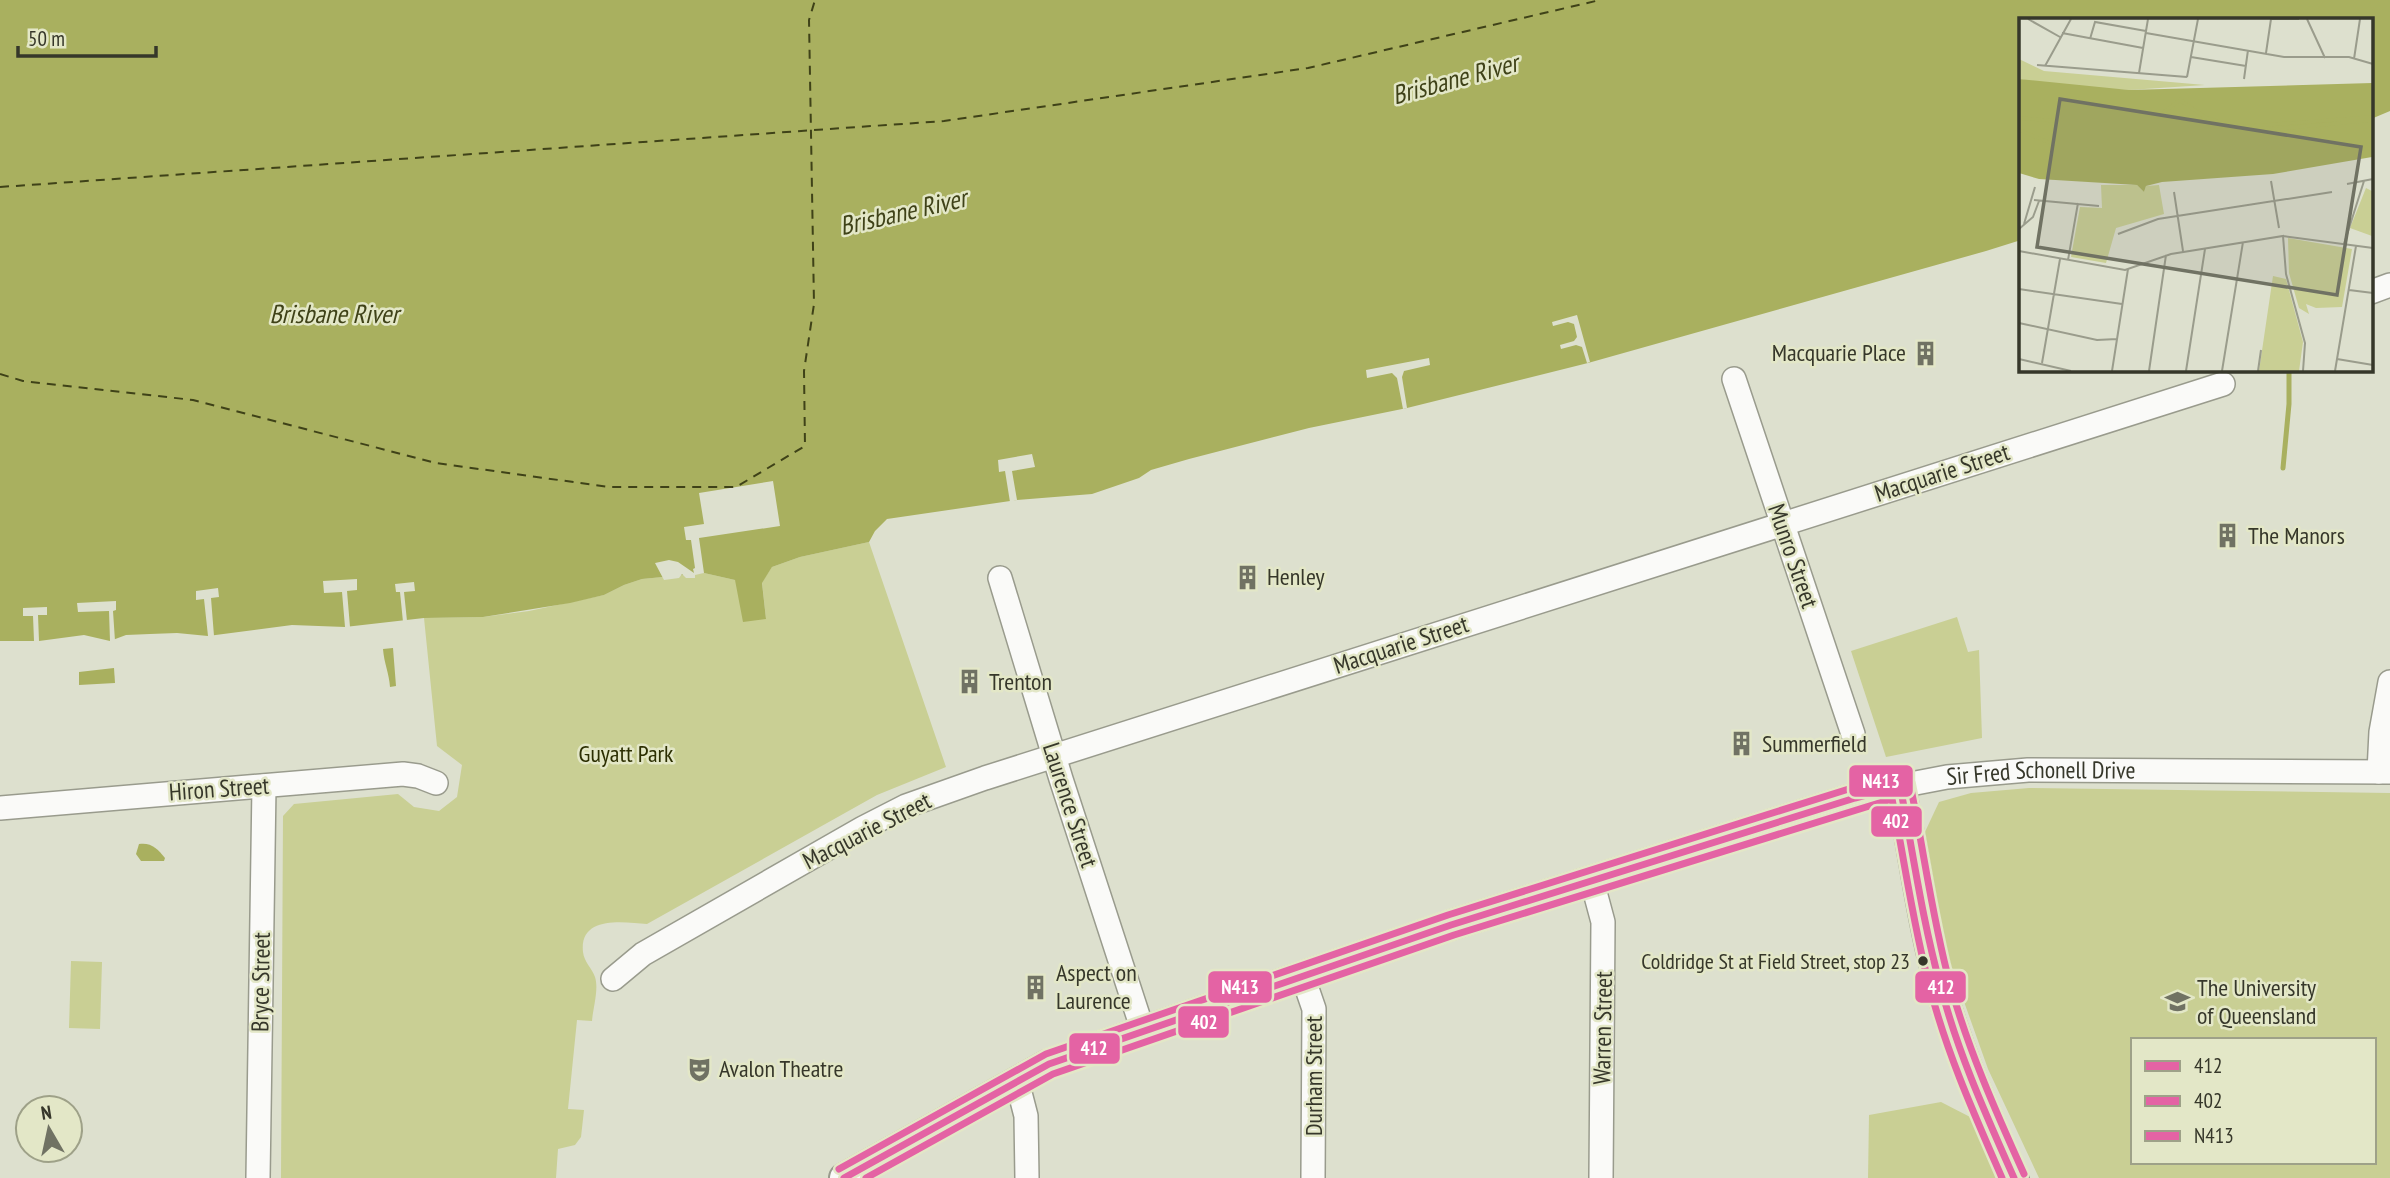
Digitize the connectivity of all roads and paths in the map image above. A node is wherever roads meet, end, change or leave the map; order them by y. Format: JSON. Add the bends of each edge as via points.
{"nodes":[{"id":1,"x":2390,"y":285,"type":"edge"},
{"id":2,"x":2372,"y":292,"type":"edge"},
{"id":3,"x":1734,"y":379,"type":"dead end"},
{"id":4,"x":2223,"y":384,"type":"dead end"},
{"id":5,"x":1782,"y":524,"type":"junction"},
{"id":6,"x":1000,"y":578,"type":"dead end"},
{"id":7,"x":2390,"y":682,"type":"edge"},
{"id":8,"x":1853,"y":734,"type":"dead end"},
{"id":9,"x":1054,"y":757,"type":"junction"},
{"id":10,"x":2384,"y":772,"type":"edge"},
{"id":11,"x":436,"y":783,"type":"dead end"},
{"id":12,"x":264,"y":786,"type":"junction"},
{"id":13,"x":1900,"y":786,"type":"junction"},
{"id":14,"x":0,"y":808,"type":"edge"},
{"id":15,"x":1592,"y":881,"type":"junction"},
{"id":16,"x":1303,"y":976,"type":"junction"},
{"id":17,"x":613,"y":979,"type":"dead end"},
{"id":18,"x":1143,"y":1031,"type":"junction"},
{"id":19,"x":1017,"y":1081,"type":"junction"},
{"id":20,"x":258,"y":1178,"type":"edge"},
{"id":21,"x":844,"y":1178,"type":"edge"},
{"id":22,"x":1027,"y":1178,"type":"edge"},
{"id":23,"x":1313,"y":1178,"type":"edge"},
{"id":24,"x":1601,"y":1178,"type":"edge"},
{"id":25,"x":2014,"y":1178,"type":"edge"}],
"edges":[{"from":1,"to":2,"type":"street"},
{"from":3,"to":5,"type":"street","name":"Munro Street"},
{"from":4,"to":5,"type":"street","name":"Macquarie Street"},
{"from":5,"to":8,"type":"street","name":"Munro Street"},
{"from":5,"to":9,"type":"street","name":"Macquarie Street"},
{"from":6,"to":9,"type":"street","name":"Laurence Street"},
{"from":7,"to":10,"type":"street","via":[[2381,732]]},
{"from":9,"to":17,"type":"street","name":"Macquarie Street","via":[[906,806],[682,931]]},
{"from":9,"to":18,"type":"street","name":"Laurence Street"},
{"from":10,"to":13,"type":"street","name":"Sir Fred Schonell Drive","via":[[2028,770]]},
{"from":11,"to":12,"type":"street","name":"Hiron Street","via":[[408,774]]},
{"from":12,"to":14,"type":"street","name":"Hiron Street"},
{"from":12,"to":20,"type":"street","name":"Bryce Street"},
{"from":13,"to":15,"type":"main road","name":"Sir Fred Schonell Drive"},
{"from":13,"to":25,"type":"main road","via":[[1940,986],[1970,1077]]},
{"from":15,"to":16,"type":"main road","name":"Sir Fred Schonell Drive"},
{"from":15,"to":24,"type":"street","name":"Warren Street","via":[[1604,922]]},
{"from":16,"to":18,"type":"main road","name":"Sir Fred Schonell Drive"},
{"from":16,"to":23,"type":"street","name":"Durham Street","via":[[1314,1009]]},
{"from":18,"to":19,"type":"main road","name":"Sir Fred Schonell Drive","via":[[1049,1064]]},
{"from":19,"to":21,"type":"main road","name":"Sir Fred Schonell Drive"},
{"from":19,"to":22,"type":"street","via":[[1026,1116]]}]}
